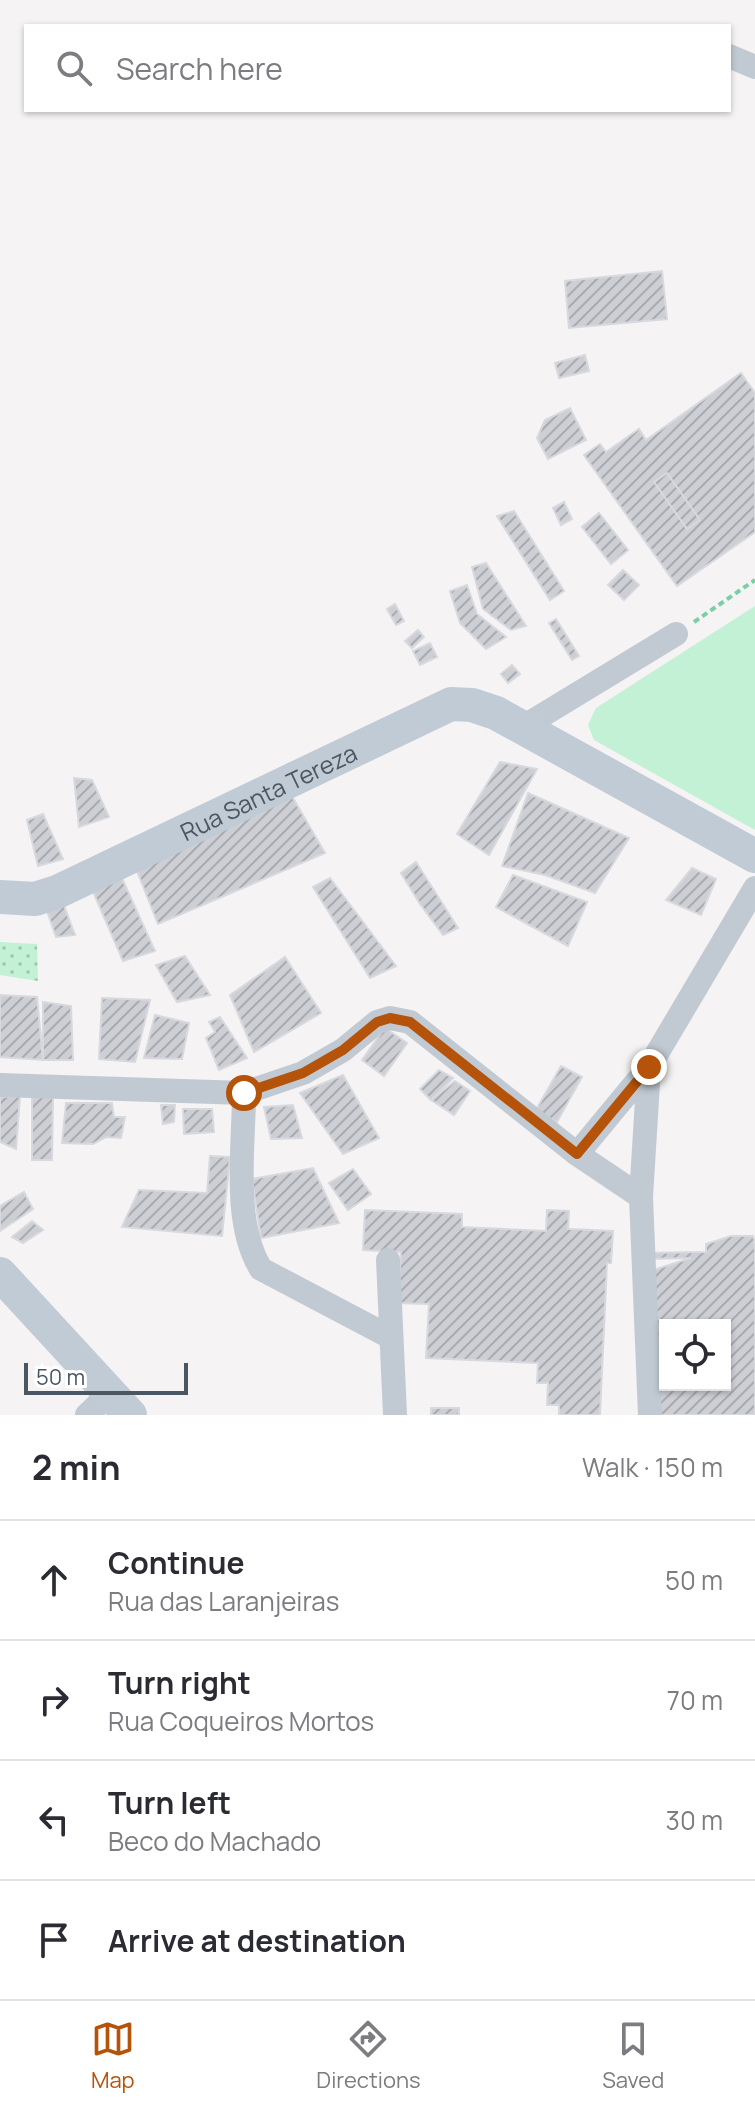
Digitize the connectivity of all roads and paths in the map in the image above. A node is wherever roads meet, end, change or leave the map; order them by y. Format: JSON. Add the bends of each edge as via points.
{"nodes":[{"id":1,"x":731,"y":57,"type":"edge"},
{"id":2,"x":755,"y":67,"type":"edge"},
{"id":3,"x":755,"y":580,"type":"edge"},
{"id":4,"x":676,"y":634,"type":"joint"},
{"id":5,"x":523,"y":727,"type":"junction"},
{"id":6,"x":755,"y":856,"type":"edge"},
{"id":7,"x":755,"y":888,"type":"edge"},
{"id":8,"x":6,"y":898,"type":"edge"},
{"id":9,"x":649,"y":1067,"type":"junction"},
{"id":10,"x":0,"y":1085,"type":"edge"},
{"id":11,"x":244,"y":1093,"type":"junction"},
{"id":12,"x":577,"y":1154,"type":"junction"},
{"id":13,"x":641,"y":1197,"type":"junction"},
{"id":14,"x":388,"y":1260,"type":"dead end"},
{"id":15,"x":0,"y":1274,"type":"edge"},
{"id":16,"x":390,"y":1337,"type":"junction"},
{"id":17,"x":109,"y":1408,"type":"edge"},
{"id":18,"x":395,"y":1415,"type":"edge"},
{"id":19,"x":650,"y":1415,"type":"edge"}],
"edges":[{"from":1,"to":2,"type":"street"},
{"from":3,"to":4,"type":"path"},
{"from":4,"to":5,"type":"street"},
{"from":5,"to":6,"type":"street","name":"Rua Santa Tereza"},
{"from":5,"to":8,"type":"street","name":"Rua Santa Tereza","via":[[472,705],[441,707],[57,892],[35,899]]},
{"from":7,"to":9,"type":"street"},
{"from":9,"to":12,"type":"street"},
{"from":9,"to":13,"type":"street"},
{"from":10,"to":11,"type":"street"},
{"from":11,"to":12,"type":"street","via":[[303,1073],[390,1018],[410,1022]]},
{"from":11,"to":16,"type":"street","via":[[243,1222],[250,1252],[261,1269]]},
{"from":12,"to":13,"type":"street"},
{"from":13,"to":19,"type":"street"},
{"from":14,"to":16,"type":"street"},
{"from":15,"to":17,"type":"street"},
{"from":16,"to":18,"type":"street"}]}
